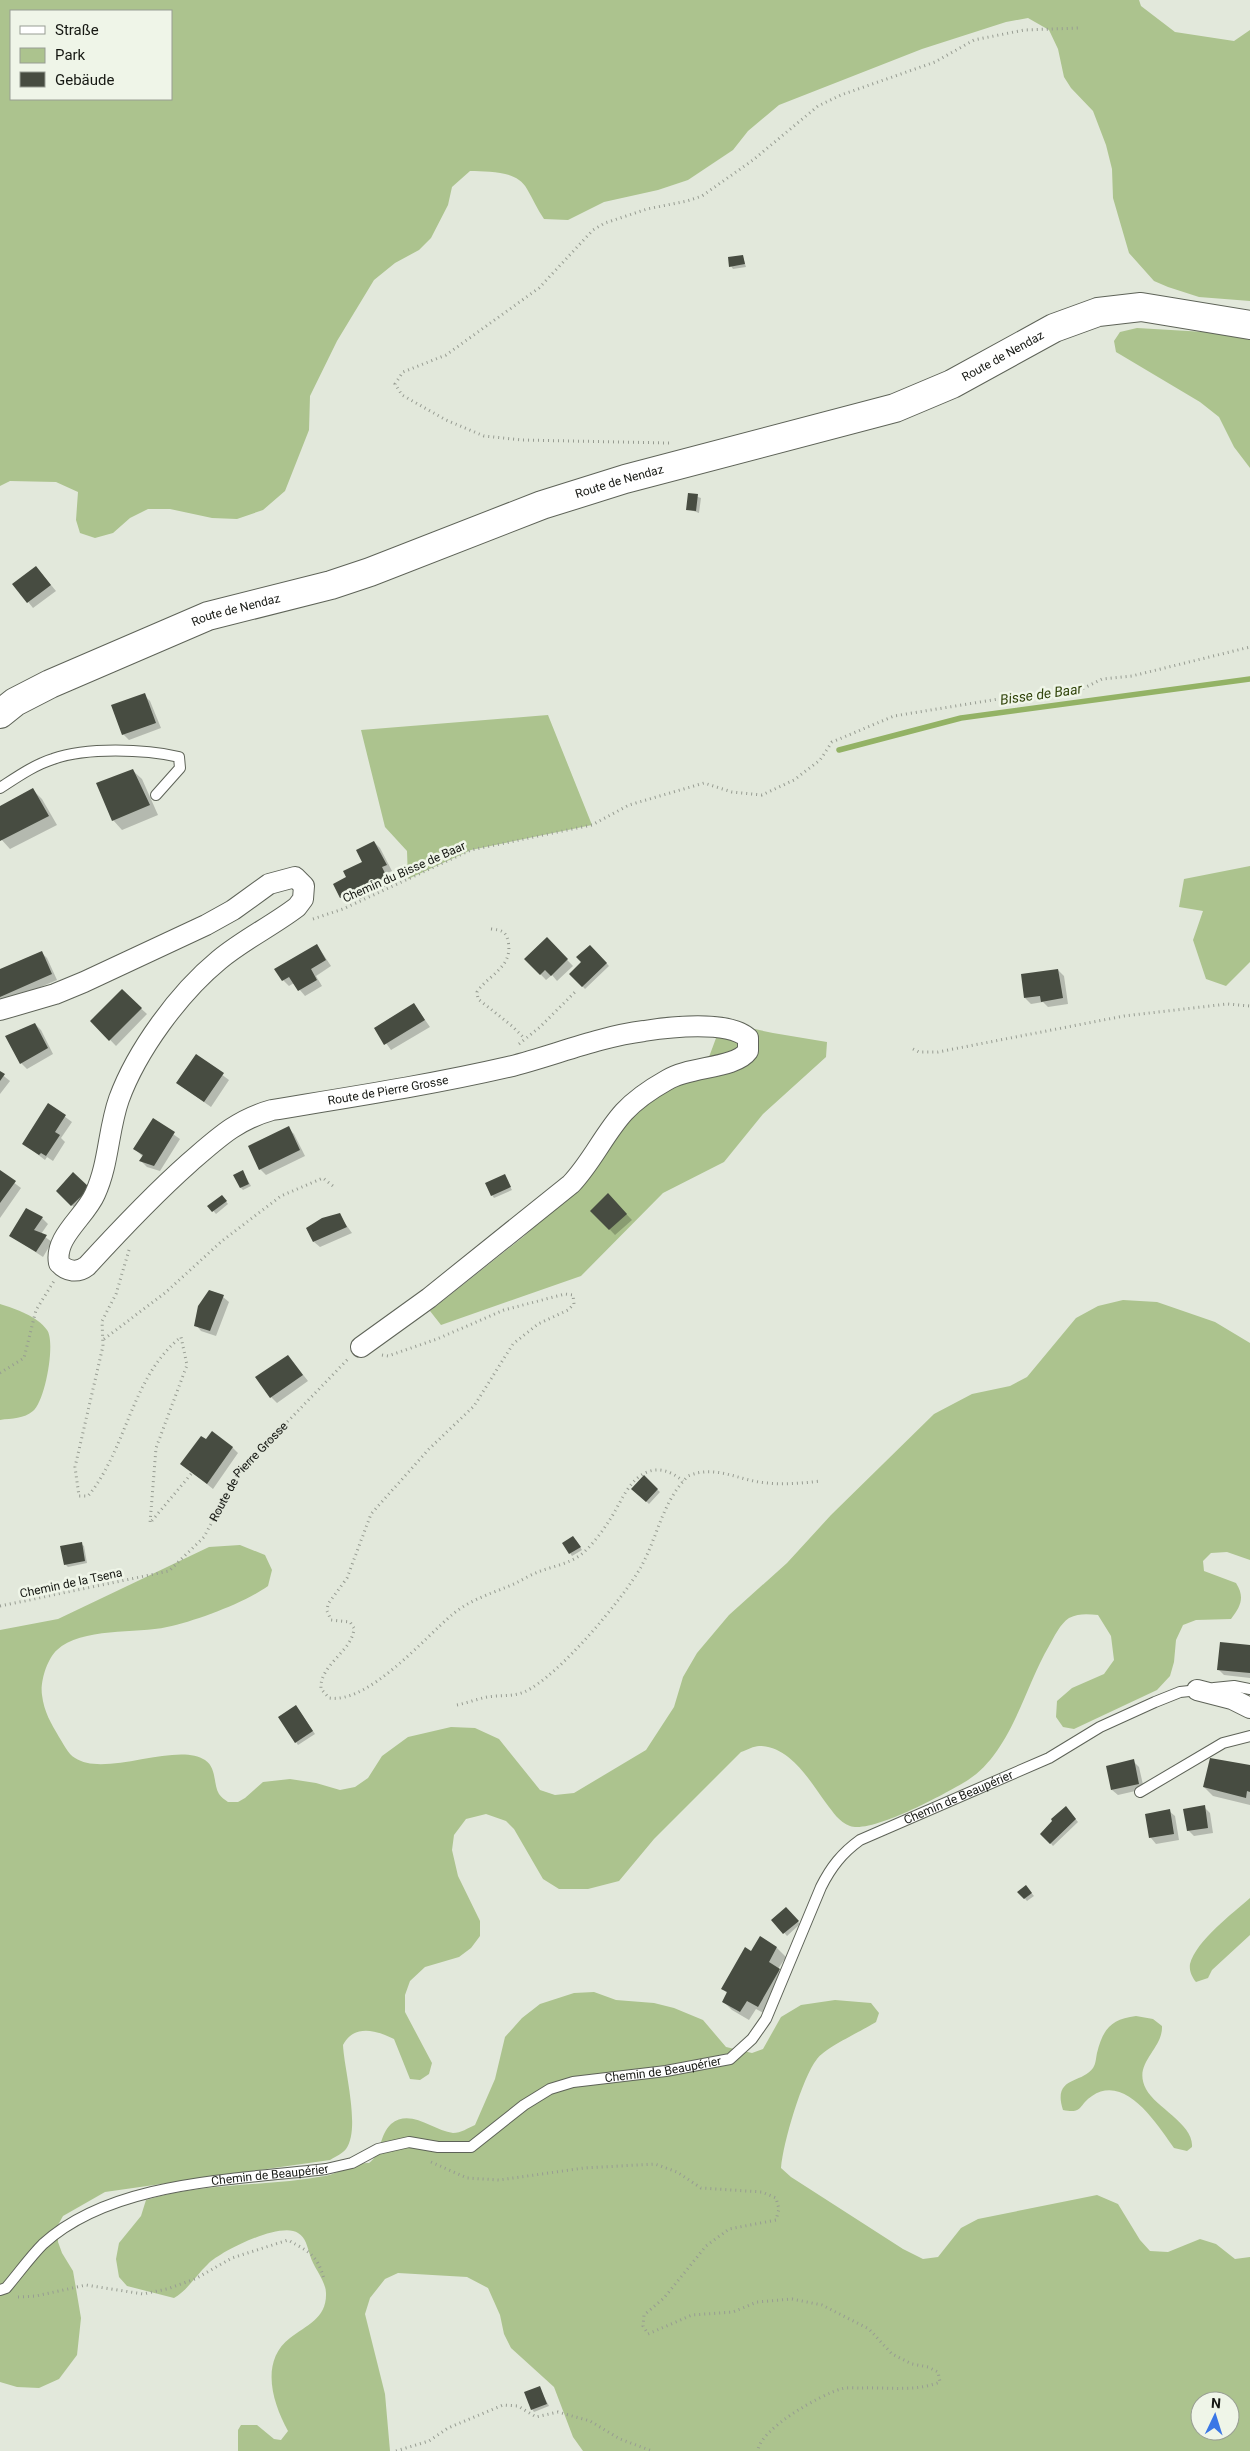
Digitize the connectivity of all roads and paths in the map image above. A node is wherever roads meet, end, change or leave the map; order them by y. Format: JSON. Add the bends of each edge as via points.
{"nodes":[{"id":1,"x":1080,"y":28,"type":"dead end"},
{"id":2,"x":1250,"y":325,"type":"edge"},
{"id":3,"x":675,"y":443,"type":"dead end"},
{"id":4,"x":1250,"y":647,"type":"edge"},
{"id":5,"x":0,"y":714,"type":"edge"},
{"id":6,"x":0,"y":788,"type":"edge"},
{"id":7,"x":156,"y":794,"type":"dead end"},
{"id":8,"x":304,"y":888,"type":"junction"},
{"id":9,"x":491,"y":929,"type":"dead end"},
{"id":10,"x":577,"y":990,"type":"dead end"},
{"id":11,"x":1250,"y":1006,"type":"edge"},
{"id":12,"x":0,"y":1010,"type":"edge"},
{"id":13,"x":525,"y":1039,"type":"junction"},
{"id":14,"x":912,"y":1049,"type":"dead end"},
{"id":15,"x":497,"y":1069,"type":"junction"},
{"id":16,"x":333,"y":1186,"type":"dead end"},
{"id":17,"x":129,"y":1249,"type":"dead end"},
{"id":18,"x":64,"y":1267,"type":"junction"},
{"id":19,"x":103,"y":1339,"type":"junction"},
{"id":20,"x":361,"y":1347,"type":"junction"},
{"id":21,"x":0,"y":1373,"type":"edge"},
{"id":22,"x":192,"y":1473,"type":"dead end"},
{"id":23,"x":683,"y":1481,"type":"junction"},
{"id":24,"x":821,"y":1481,"type":"dead end"},
{"id":25,"x":146,"y":1576,"type":"joint"},
{"id":26,"x":0,"y":1606,"type":"edge"},
{"id":27,"x":1250,"y":1688,"type":"edge"},
{"id":28,"x":1196,"y":1690,"type":"junction"},
{"id":29,"x":457,"y":1705,"type":"dead end"},
{"id":30,"x":1250,"y":1708,"type":"edge"},
{"id":31,"x":1250,"y":1736,"type":"edge"},
{"id":32,"x":1140,"y":1792,"type":"dead end"},
{"id":33,"x":410,"y":2142,"type":"junction"},
{"id":34,"x":324,"y":2279,"type":"dead end"},
{"id":35,"x":0,"y":2290,"type":"edge"},
{"id":36,"x":10,"y":2297,"type":"dead end"},
{"id":37,"x":396,"y":2451,"type":"edge"},
{"id":38,"x":652,"y":2451,"type":"edge"},
{"id":39,"x":758,"y":2451,"type":"edge"}],
"edges":[{"from":1,"to":3,"type":"path","via":[[1024,30],[974,40],[935,62],[818,106],[753,160],[702,196],[647,208],[593,230],[539,288],[446,355],[403,372],[395,384],[402,395],[446,420],[484,436],[522,440]]},
{"from":2,"to":5,"type":"main road","name":"Route de Nendaz","via":[[1141,307],[1090,314],[1054,328],[914,402],[625,479],[542,505],[331,585],[208,616],[50,684],[15,702]]},
{"from":4,"to":8,"type":"path","name":"Chemin du Bisse de Baar","via":[[1132,676],[1102,679],[1070,695],[1017,696],[894,716],[832,742],[820,760],[794,780],[762,795],[732,792],[704,784],[629,804],[592,825],[471,850],[344,909],[312,920],[318,894]]},
{"from":6,"to":7,"type":"lane","via":[[40,764],[76,753],[147,753],[179,757],[180,768]]},
{"from":8,"to":12,"type":"street","via":[[295,877],[279,880],[183,937],[72,987]]},
{"from":8,"to":18,"type":"street","via":[[303,899],[297,907],[228,953],[202,976],[178,1002],[144,1051],[120,1097],[96,1193],[59,1248],[59,1263]]},
{"from":9,"to":13,"type":"path","via":[[507,936],[508,956],[499,972],[480,987],[478,999]]},
{"from":10,"to":13,"type":"path"},
{"from":11,"to":14,"type":"path","via":[[1227,1004],[1124,1016],[938,1052]]},
{"from":13,"to":15,"type":"path","via":[[502,1057]]},
{"from":15,"to":18,"type":"street","name":"Route de Pierre Grosse","via":[[251,1116],[227,1131],[154,1194],[87,1266],[75,1271]]},
{"from":15,"to":20,"type":"street","name":"Route de Pierre Grosse","via":[[643,1031],[693,1027],[737,1032],[748,1038],[749,1047],[739,1060],[693,1069],[669,1078],[643,1095],[623,1113],[571,1184],[429,1298]]},
{"from":16,"to":19,"type":"path","via":[[323,1178],[282,1196],[222,1241],[165,1293]]},
{"from":17,"to":19,"type":"path","via":[[116,1294],[102,1321]]},
{"from":18,"to":21,"type":"path","via":[[36,1310],[24,1358]]},
{"from":19,"to":22,"type":"path","via":[[75,1468],[79,1496],[88,1496],[101,1480],[143,1384],[169,1346],[182,1337],[187,1365],[156,1448],[150,1523]]},
{"from":20,"to":23,"type":"path","via":[[370,1353],[388,1356],[504,1310],[565,1294],[574,1298],[574,1304],[568,1310],[538,1324],[513,1344],[474,1406],[423,1455],[371,1514],[347,1578],[326,1611],[331,1620],[350,1622],[354,1628],[346,1647],[323,1676],[321,1689],[329,1698],[349,1698],[394,1669],[470,1601],[582,1554],[638,1477],[647,1472],[665,1470]]},
{"from":20,"to":25,"type":"path","name":"Route de Pierre Grosse","via":[[238,1474],[204,1537],[169,1571]]},
{"from":23,"to":24,"type":"path","via":[[694,1474],[714,1470],[765,1483]]},
{"from":23,"to":29,"type":"path","via":[[664,1509],[641,1567],[574,1651],[531,1689]]},
{"from":25,"to":26,"type":"path","name":"Chemin de la Tsena"},
{"from":27,"to":28,"type":"lane","via":[[1234,1686]]},
{"from":28,"to":30,"type":"street","name":"Chemin de Beaupérier","via":[[1232,1699]]},
{"from":28,"to":33,"type":"lane","name":"Chemin de Beaupérier","via":[[1172,1696],[1100,1727],[1049,1758],[860,1840],[844,1852],[821,1886],[766,2019],[752,2039],[730,2059],[666,2072],[573,2082],[550,2089],[471,2147],[438,2147]]},
{"from":31,"to":32,"type":"lane","via":[[1223,1743]]},
{"from":33,"to":35,"type":"lane","name":"Chemin de Beaupérier","via":[[378,2149],[352,2162],[326,2169],[165,2188],[118,2202],[75,2221],[43,2244],[6,2288]]},
{"from":33,"to":39,"type":"path","via":[[410,2151],[416,2156],[467,2178],[499,2180],[584,2168],[655,2164],[677,2172],[701,2188],[762,2192],[776,2198],[779,2209],[776,2220],[729,2229],[706,2246],[664,2298],[644,2315],[643,2326],[648,2334],[692,2316],[733,2312],[757,2302],[792,2299],[822,2305],[869,2329],[892,2354],[938,2372],[940,2382],[926,2388],[842,2388],[775,2426],[758,2446]]},
{"from":34,"to":36,"type":"path","via":[[313,2255],[288,2240],[232,2258],[195,2279],[143,2294],[86,2285],[36,2296]]},
{"from":37,"to":38,"type":"path","via":[[429,2441],[448,2428],[503,2405],[518,2406],[536,2417],[558,2412],[590,2421],[620,2439]]}]}
